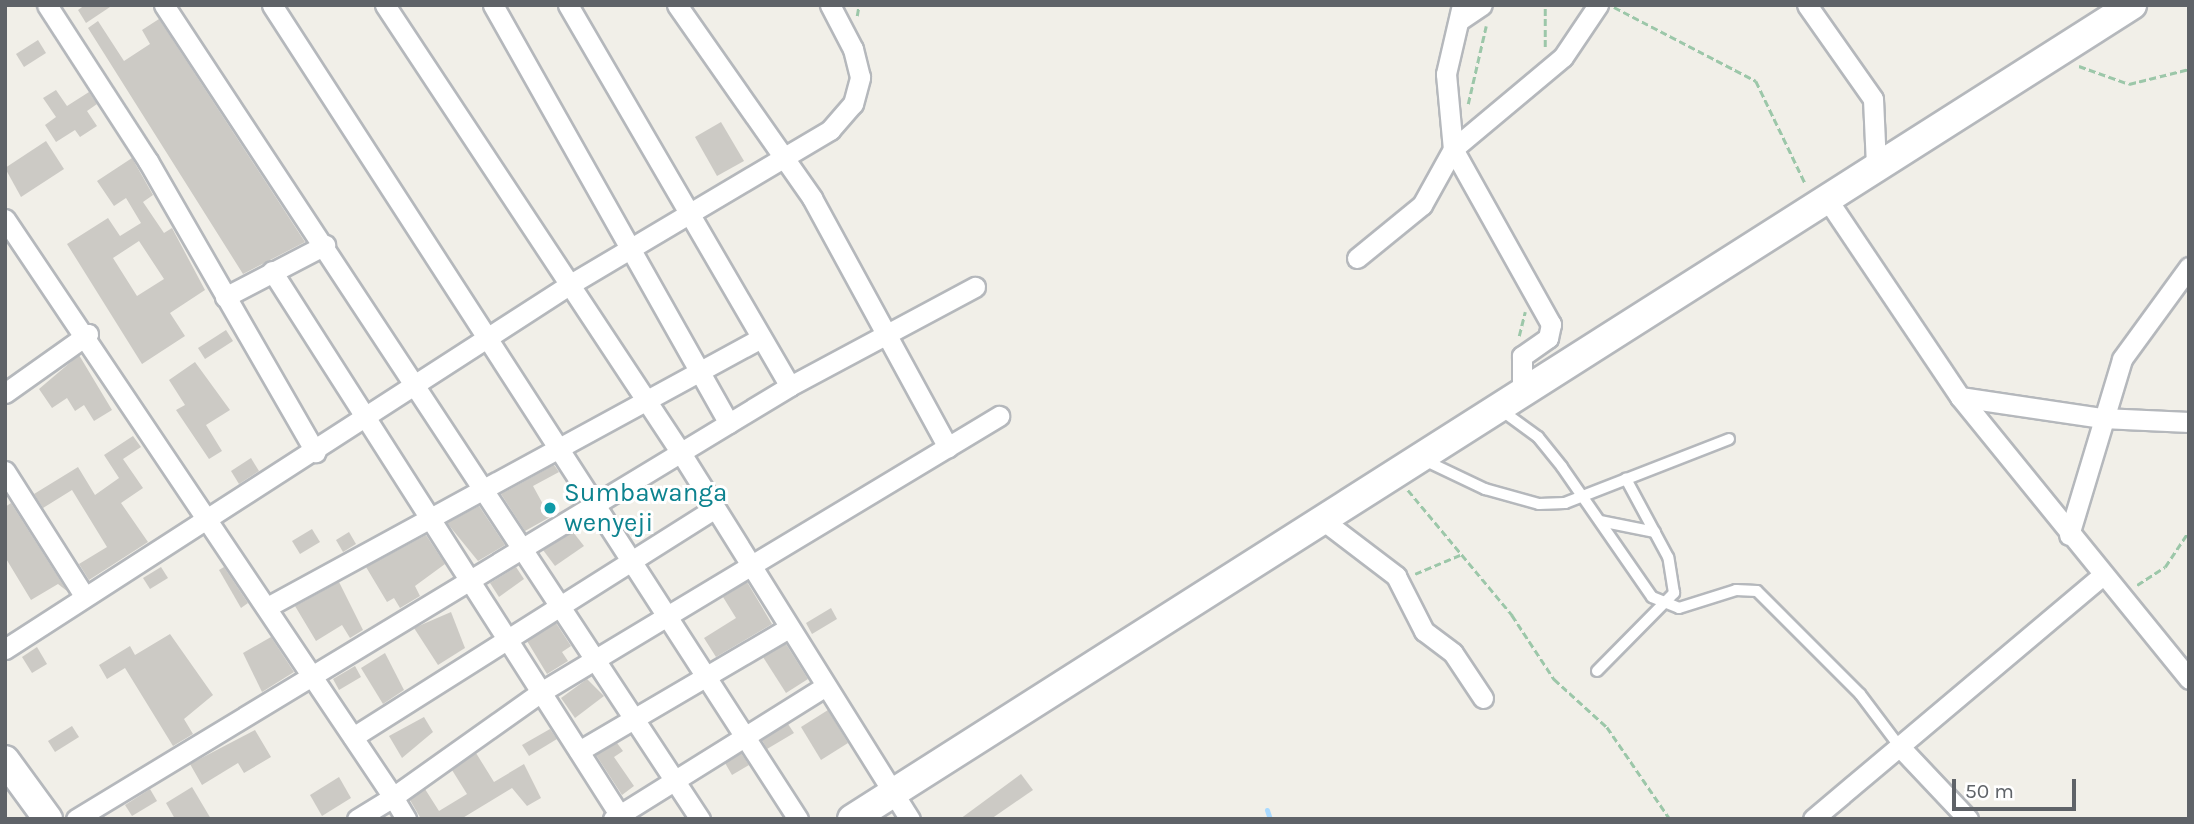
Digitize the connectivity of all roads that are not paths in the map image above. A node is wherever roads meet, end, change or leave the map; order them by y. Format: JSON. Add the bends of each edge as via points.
{"nodes":[{"id":1,"x":47,"y":5,"type":"edge"},
{"id":2,"x":164,"y":5,"type":"edge"},
{"id":3,"x":272,"y":5,"type":"edge"},
{"id":4,"x":386,"y":5,"type":"edge"},
{"id":5,"x":493,"y":5,"type":"edge"},
{"id":6,"x":568,"y":5,"type":"edge"},
{"id":7,"x":677,"y":5,"type":"edge"},
{"id":8,"x":830,"y":5,"type":"edge"},
{"id":9,"x":1598,"y":5,"type":"edge"},
{"id":10,"x":1807,"y":5,"type":"edge"},
{"id":11,"x":2132,"y":5,"type":"edge"},
{"id":12,"x":1461,"y":12,"type":"edge"},
{"id":13,"x":1485,"y":12,"type":"edge"},
{"id":14,"x":1454,"y":149,"type":"junction"},
{"id":15,"x":784,"y":156,"type":"junction"},
{"id":16,"x":1876,"y":164,"type":"junction"},
{"id":17,"x":1818,"y":201,"type":"junction"},
{"id":18,"x":685,"y":214,"type":"junction"},
{"id":19,"x":5,"y":219,"type":"edge"},
{"id":20,"x":325,"y":245,"type":"junction"},
{"id":21,"x":628,"y":250,"type":"junction"},
{"id":22,"x":1357,"y":258,"type":"dead end"},
{"id":23,"x":2189,"y":267,"type":"edge"},
{"id":24,"x":272,"y":271,"type":"junction"},
{"id":25,"x":569,"y":285,"type":"junction"},
{"id":26,"x":975,"y":287,"type":"dead end"},
{"id":27,"x":225,"y":297,"type":"junction"},
{"id":28,"x":885,"y":333,"type":"junction"},
{"id":29,"x":88,"y":334,"type":"junction"},
{"id":30,"x":761,"y":338,"type":"junction"},
{"id":31,"x":487,"y":339,"type":"junction"},
{"id":32,"x":697,"y":370,"type":"junction"},
{"id":33,"x":790,"y":386,"type":"junction"},
{"id":34,"x":413,"y":387,"type":"junction"},
{"id":35,"x":1522,"y":389,"type":"junction"},
{"id":36,"x":5,"y":393,"type":"edge"},
{"id":37,"x":1960,"y":397,"type":"junction"},
{"id":38,"x":645,"y":400,"type":"junction"},
{"id":39,"x":1495,"y":406,"type":"junction"},
{"id":40,"x":999,"y":416,"type":"dead end"},
{"id":41,"x":368,"y":417,"type":"junction"},
{"id":42,"x":2102,"y":418,"type":"junction"},
{"id":43,"x":2189,"y":422,"type":"edge"},
{"id":44,"x":729,"y":423,"type":"junction"},
{"id":45,"x":1729,"y":439,"type":"dead end"},
{"id":46,"x":948,"y":447,"type":"junction"},
{"id":47,"x":560,"y":448,"type":"junction"},
{"id":48,"x":315,"y":452,"type":"junction"},
{"id":49,"x":681,"y":453,"type":"junction"},
{"id":50,"x":1406,"y":462,"type":"junction"},
{"id":51,"x":5,"y":471,"type":"edge"},
{"id":52,"x":1626,"y":479,"type":"junction"},
{"id":53,"x":481,"y":489,"type":"junction"},
{"id":54,"x":1584,"y":497,"type":"junction"},
{"id":55,"x":596,"y":504,"type":"junction"},
{"id":56,"x":715,"y":508,"type":"junction"},
{"id":57,"x":209,"y":517,"type":"junction"},
{"id":58,"x":1320,"y":518,"type":"junction"},
{"id":59,"x":430,"y":519,"type":"junction"},
{"id":60,"x":1600,"y":521,"type":"junction"},
{"id":61,"x":1655,"y":532,"type":"junction"},
{"id":62,"x":2069,"y":535,"type":"junction"},
{"id":63,"x":523,"y":550,"type":"junction"},
{"id":64,"x":632,"y":559,"type":"junction"},
{"id":65,"x":749,"y":565,"type":"junction"},
{"id":66,"x":2102,"y":576,"type":"junction"},
{"id":67,"x":472,"y":583,"type":"junction"},
{"id":68,"x":85,"y":597,"type":"junction"},
{"id":69,"x":560,"y":603,"type":"junction"},
{"id":70,"x":269,"y":606,"type":"junction"},
{"id":71,"x":1666,"y":606,"type":"junction"},
{"id":72,"x":667,"y":616,"type":"junction"},
{"id":73,"x":789,"y":628,"type":"junction"},
{"id":74,"x":506,"y":638,"type":"junction"},
{"id":75,"x":5,"y":649,"type":"edge"},
{"id":76,"x":594,"y":660,"type":"junction"},
{"id":77,"x":1597,"y":671,"type":"dead end"},
{"id":78,"x":705,"y":676,"type":"junction"},
{"id":79,"x":315,"y":678,"type":"junction"},
{"id":80,"x":2189,"y":679,"type":"edge"},
{"id":81,"x":824,"y":687,"type":"junction"},
{"id":82,"x":541,"y":692,"type":"junction"},
{"id":83,"x":1483,"y":698,"type":"dead end"},
{"id":84,"x":630,"y":717,"type":"junction"},
{"id":85,"x":743,"y":736,"type":"junction"},
{"id":86,"x":353,"y":737,"type":"junction"},
{"id":87,"x":1900,"y":747,"type":"junction"},
{"id":88,"x":579,"y":751,"type":"junction"},
{"id":89,"x":5,"y":760,"type":"edge"},
{"id":90,"x":674,"y":780,"type":"junction"},
{"id":91,"x":892,"y":789,"type":"junction"},
{"id":92,"x":393,"y":797,"type":"junction"},
{"id":93,"x":618,"y":817,"type":"edge"},
{"id":94,"x":48,"y":819,"type":"edge"},
{"id":95,"x":76,"y":819,"type":"edge"},
{"id":96,"x":357,"y":819,"type":"edge"},
{"id":97,"x":406,"y":819,"type":"edge"},
{"id":98,"x":700,"y":819,"type":"edge"},
{"id":99,"x":798,"y":819,"type":"edge"},
{"id":100,"x":852,"y":819,"type":"edge"},
{"id":101,"x":910,"y":819,"type":"edge"},
{"id":102,"x":1813,"y":819,"type":"edge"},
{"id":103,"x":1968,"y":819,"type":"edge"}],
"edges":[{"from":1,"to":27,"type":"street","via":[[148,161]]},
{"from":2,"to":20,"type":"street"},
{"from":3,"to":31,"type":"street"},
{"from":4,"to":25,"type":"street"},
{"from":5,"to":21,"type":"street"},
{"from":6,"to":18,"type":"street"},
{"from":7,"to":15,"type":"street"},
{"from":8,"to":15,"type":"street","via":[[853,49],[860,77],[853,104],[830,130]]},
{"from":9,"to":14,"type":"street","via":[[1586,30],[1549,69]]},
{"from":10,"to":16,"type":"street","via":[[1873,99]]},
{"from":11,"to":16,"type":"street"},
{"from":12,"to":13,"type":"street"},
{"from":12,"to":14,"type":"street","via":[[1446,74]]},
{"from":14,"to":22,"type":"street","via":[[1422,205]]},
{"from":14,"to":35,"type":"street","via":[[1471,191],[1536,294],[1551,331],[1522,356]]},
{"from":15,"to":18,"type":"street"},
{"from":15,"to":28,"type":"street"},
{"from":16,"to":17,"type":"street"},
{"from":17,"to":35,"type":"street"},
{"from":17,"to":37,"type":"street"},
{"from":18,"to":21,"type":"street"},
{"from":18,"to":30,"type":"street"},
{"from":19,"to":29,"type":"street"},
{"from":20,"to":24,"type":"street"},
{"from":20,"to":34,"type":"street"},
{"from":21,"to":25,"type":"street"},
{"from":21,"to":32,"type":"street"},
{"from":23,"to":42,"type":"street","via":[[2122,359]]},
{"from":24,"to":27,"type":"street"},
{"from":24,"to":41,"type":"street"},
{"from":25,"to":31,"type":"street"},
{"from":25,"to":38,"type":"street"},
{"from":26,"to":28,"type":"street"},
{"from":27,"to":48,"type":"street"},
{"from":28,"to":33,"type":"street"},
{"from":28,"to":46,"type":"street"},
{"from":29,"to":36,"type":"street"},
{"from":29,"to":57,"type":"street"},
{"from":30,"to":32,"type":"street"},
{"from":30,"to":33,"type":"street"},
{"from":31,"to":34,"type":"street"},
{"from":31,"to":47,"type":"street"},
{"from":32,"to":38,"type":"street"},
{"from":32,"to":44,"type":"street"},
{"from":33,"to":44,"type":"street"},
{"from":34,"to":41,"type":"street"},
{"from":34,"to":53,"type":"street"},
{"from":35,"to":39,"type":"street"},
{"from":37,"to":42,"type":"street"},
{"from":37,"to":62,"type":"street"},
{"from":38,"to":47,"type":"street"},
{"from":38,"to":49,"type":"street"},
{"from":39,"to":50,"type":"street"},
{"from":39,"to":54,"type":"lane","via":[[1538,438]]},
{"from":40,"to":46,"type":"street"},
{"from":41,"to":48,"type":"street"},
{"from":41,"to":59,"type":"street"},
{"from":42,"to":43,"type":"street"},
{"from":42,"to":62,"type":"street"},
{"from":44,"to":49,"type":"street"},
{"from":45,"to":52,"type":"lane"},
{"from":46,"to":65,"type":"street"},
{"from":47,"to":53,"type":"street"},
{"from":47,"to":55,"type":"street"},
{"from":48,"to":57,"type":"street"},
{"from":49,"to":55,"type":"street"},
{"from":49,"to":56,"type":"street"},
{"from":50,"to":54,"type":"lane","via":[[1539,504]]},
{"from":50,"to":58,"type":"street"},
{"from":51,"to":68,"type":"street"},
{"from":52,"to":54,"type":"lane"},
{"from":52,"to":61,"type":"lane"},
{"from":53,"to":59,"type":"street"},
{"from":53,"to":63,"type":"street"},
{"from":54,"to":60,"type":"lane"},
{"from":55,"to":63,"type":"street"},
{"from":55,"to":64,"type":"street"},
{"from":56,"to":64,"type":"street"},
{"from":56,"to":65,"type":"street"},
{"from":57,"to":68,"type":"street"},
{"from":57,"to":70,"type":"street"},
{"from":58,"to":83,"type":"street","via":[[1400,583],[1424,631],[1453,653]]},
{"from":58,"to":91,"type":"street"},
{"from":59,"to":67,"type":"street"},
{"from":59,"to":70,"type":"street"},
{"from":60,"to":61,"type":"lane"},
{"from":60,"to":71,"type":"lane","via":[[1643,586]]},
{"from":61,"to":71,"type":"lane","via":[[1675,579]]},
{"from":62,"to":66,"type":"street"},
{"from":63,"to":67,"type":"street"},
{"from":63,"to":69,"type":"street"},
{"from":64,"to":69,"type":"street"},
{"from":64,"to":72,"type":"street"},
{"from":65,"to":72,"type":"street"},
{"from":65,"to":73,"type":"street"},
{"from":66,"to":80,"type":"street"},
{"from":66,"to":87,"type":"street"},
{"from":67,"to":74,"type":"street"},
{"from":67,"to":79,"type":"street"},
{"from":68,"to":75,"type":"street"},
{"from":69,"to":74,"type":"street"},
{"from":69,"to":76,"type":"street"},
{"from":70,"to":79,"type":"street"},
{"from":71,"to":77,"type":"lane"},
{"from":71,"to":87,"type":"lane","via":[[1757,592],[1860,694]]},
{"from":72,"to":76,"type":"street"},
{"from":72,"to":78,"type":"street"},
{"from":73,"to":78,"type":"street"},
{"from":73,"to":81,"type":"street"},
{"from":74,"to":82,"type":"street"},
{"from":74,"to":86,"type":"street"},
{"from":76,"to":82,"type":"street"},
{"from":76,"to":84,"type":"street"},
{"from":78,"to":84,"type":"street"},
{"from":78,"to":85,"type":"street"},
{"from":79,"to":86,"type":"street"},
{"from":79,"to":95,"type":"street"},
{"from":81,"to":85,"type":"street"},
{"from":81,"to":91,"type":"street"},
{"from":82,"to":88,"type":"street"},
{"from":82,"to":92,"type":"street"},
{"from":84,"to":88,"type":"street"},
{"from":84,"to":90,"type":"street"},
{"from":85,"to":90,"type":"street"},
{"from":85,"to":99,"type":"street"},
{"from":86,"to":92,"type":"street"},
{"from":87,"to":102,"type":"street"},
{"from":87,"to":103,"type":"street"},
{"from":88,"to":93,"type":"street"},
{"from":89,"to":94,"type":"street"},
{"from":90,"to":93,"type":"street"},
{"from":90,"to":98,"type":"street"},
{"from":91,"to":100,"type":"street"},
{"from":91,"to":101,"type":"street"},
{"from":92,"to":96,"type":"street"},
{"from":92,"to":97,"type":"street"}]}
